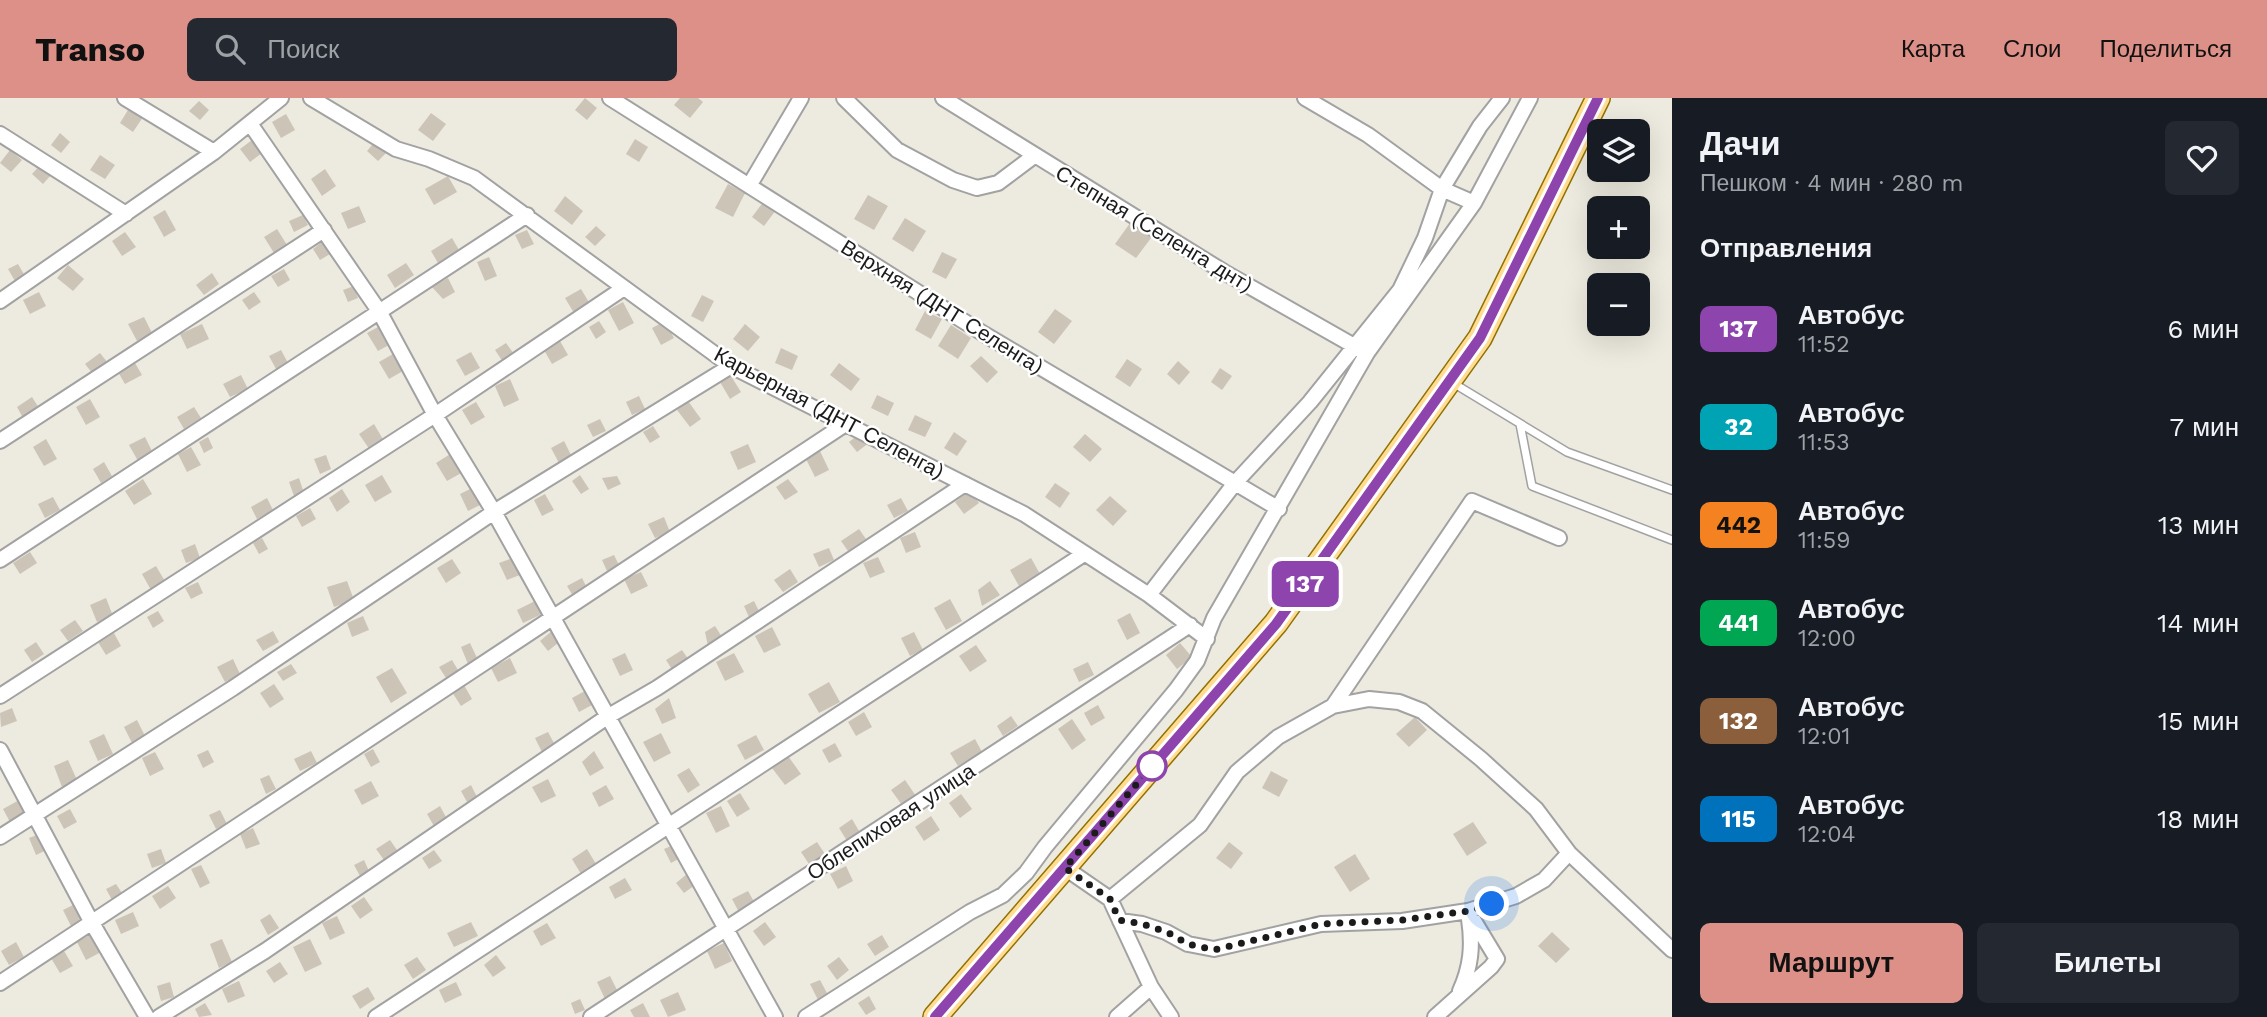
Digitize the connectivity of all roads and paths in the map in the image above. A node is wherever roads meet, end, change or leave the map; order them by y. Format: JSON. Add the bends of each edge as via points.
{"nodes":[{"id":1,"x":125,"y":98,"type":"edge"},
{"id":2,"x":281,"y":98,"type":"edge"},
{"id":3,"x":311,"y":98,"type":"edge"},
{"id":4,"x":610,"y":98,"type":"edge"},
{"id":5,"x":801,"y":98,"type":"edge"},
{"id":6,"x":844,"y":98,"type":"edge"},
{"id":7,"x":943,"y":98,"type":"edge"},
{"id":8,"x":1305,"y":98,"type":"edge"},
{"id":9,"x":1502,"y":98,"type":"edge"},
{"id":10,"x":1530,"y":98,"type":"edge"},
{"id":11,"x":1598,"y":98,"type":"edge"},
{"id":12,"x":251,"y":125,"type":"junction"},
{"id":13,"x":0,"y":134,"type":"edge"},
{"id":14,"x":214,"y":152,"type":"junction"},
{"id":15,"x":1034,"y":156,"type":"junction"},
{"id":16,"x":749,"y":186,"type":"junction"},
{"id":17,"x":1442,"y":189,"type":"junction"},
{"id":18,"x":1474,"y":203,"type":"junction"},
{"id":19,"x":126,"y":214,"type":"junction"},
{"id":20,"x":527,"y":215,"type":"junction"},
{"id":21,"x":324,"y":230,"type":"junction"},
{"id":22,"x":624,"y":288,"type":"junction"},
{"id":23,"x":0,"y":301,"type":"edge"},
{"id":24,"x":379,"y":310,"type":"junction"},
{"id":25,"x":1362,"y":350,"type":"junction"},
{"id":26,"x":731,"y":366,"type":"junction"},
{"id":27,"x":1449,"y":381,"type":"junction"},
{"id":28,"x":435,"y":415,"type":"junction"},
{"id":29,"x":847,"y":423,"type":"junction"},
{"id":30,"x":1520,"y":424,"type":"junction"},
{"id":31,"x":0,"y":441,"type":"edge"},
{"id":32,"x":1235,"y":482,"type":"junction"},
{"id":33,"x":965,"y":484,"type":"junction"},
{"id":34,"x":1672,"y":490,"type":"edge"},
{"id":35,"x":1279,"y":509,"type":"junction"},
{"id":36,"x":494,"y":512,"type":"junction"},
{"id":37,"x":1559,"y":538,"type":"dead end"},
{"id":38,"x":1672,"y":540,"type":"edge"},
{"id":39,"x":1084,"y":554,"type":"junction"},
{"id":40,"x":0,"y":560,"type":"edge"},
{"id":41,"x":1149,"y":595,"type":"junction"},
{"id":42,"x":552,"y":618,"type":"junction"},
{"id":43,"x":1190,"y":625,"type":"junction"},
{"id":44,"x":1207,"y":639,"type":"junction"},
{"id":45,"x":0,"y":696,"type":"edge"},
{"id":46,"x":1333,"y":706,"type":"junction"},
{"id":47,"x":607,"y":717,"type":"junction"},
{"id":48,"x":0,"y":750,"type":"edge"},
{"id":49,"x":35,"y":813,"type":"junction"},
{"id":50,"x":667,"y":827,"type":"junction"},
{"id":51,"x":1060,"y":828,"type":"junction"},
{"id":52,"x":0,"y":837,"type":"edge"},
{"id":53,"x":1569,"y":853,"type":"junction"},
{"id":54,"x":1068,"y":864,"type":"junction"},
{"id":55,"x":1110,"y":899,"type":"junction"},
{"id":56,"x":1468,"y":911,"type":"junction"},
{"id":57,"x":1119,"y":920,"type":"junction"},
{"id":58,"x":92,"y":923,"type":"junction"},
{"id":59,"x":727,"y":930,"type":"junction"},
{"id":60,"x":1672,"y":950,"type":"edge"},
{"id":61,"x":0,"y":983,"type":"edge"},
{"id":62,"x":1151,"y":987,"type":"junction"},
{"id":63,"x":1458,"y":997,"type":"junction"},
{"id":64,"x":147,"y":1017,"type":"edge"},
{"id":65,"x":159,"y":1017,"type":"edge"},
{"id":66,"x":376,"y":1017,"type":"edge"},
{"id":67,"x":591,"y":1017,"type":"edge"},
{"id":68,"x":775,"y":1017,"type":"edge"},
{"id":69,"x":806,"y":1017,"type":"edge"},
{"id":70,"x":935,"y":1017,"type":"edge"},
{"id":71,"x":1116,"y":1017,"type":"edge"},
{"id":72,"x":1171,"y":1017,"type":"edge"},
{"id":73,"x":1435,"y":1017,"type":"edge"}],
"edges":[{"from":1,"to":14,"type":"street"},
{"from":2,"to":12,"type":"street"},
{"from":3,"to":20,"type":"street","name":"Карьерная (ДНТ Селенга)","via":[[396,149],[474,178]]},
{"from":4,"to":16,"type":"street","name":"Верхняя (ДНТ Селенга)"},
{"from":5,"to":16,"type":"street"},
{"from":6,"to":15,"type":"street","via":[[897,150],[977,188],[998,183]]},
{"from":7,"to":15,"type":"street","name":"Степная (Селенга днт)"},
{"from":8,"to":17,"type":"street","via":[[1368,135]]},
{"from":9,"to":17,"type":"street"},
{"from":10,"to":18,"type":"street"},
{"from":11,"to":27,"type":"main road","via":[[1480,338]]},
{"from":12,"to":14,"type":"street"},
{"from":12,"to":21,"type":"street"},
{"from":13,"to":19,"type":"street"},
{"from":14,"to":19,"type":"street"},
{"from":15,"to":25,"type":"street","name":"Степная (Селенга днт)"},
{"from":16,"to":32,"type":"street","name":"Верхняя (ДНТ Селенга)","via":[[984,334]]},
{"from":17,"to":18,"type":"street"},
{"from":17,"to":25,"type":"street","via":[[1401,290]]},
{"from":18,"to":25,"type":"street"},
{"from":19,"to":23,"type":"street"},
{"from":20,"to":22,"type":"street","name":"Карьерная (ДНТ Селенга)"},
{"from":20,"to":24,"type":"street"},
{"from":21,"to":24,"type":"street"},
{"from":21,"to":31,"type":"street"},
{"from":22,"to":26,"type":"street","name":"Карьерная (ДНТ Селенга)"},
{"from":22,"to":28,"type":"street"},
{"from":24,"to":28,"type":"street"},
{"from":24,"to":40,"type":"street"},
{"from":25,"to":32,"type":"street"},
{"from":25,"to":35,"type":"street"},
{"from":26,"to":29,"type":"street","name":"Карьерная (ДНТ Селенга)"},
{"from":26,"to":36,"type":"street"},
{"from":27,"to":30,"type":"lane"},
{"from":27,"to":54,"type":"main road","via":[[1276,624]]},
{"from":28,"to":36,"type":"street"},
{"from":28,"to":45,"type":"street"},
{"from":29,"to":33,"type":"street","name":"Карьерная (ДНТ Селенга)"},
{"from":29,"to":42,"type":"street"},
{"from":30,"to":34,"type":"lane","via":[[1567,452]]},
{"from":30,"to":38,"type":"lane","via":[[1532,486]]},
{"from":32,"to":35,"type":"street","name":"Верхняя (ДНТ Селенга)"},
{"from":32,"to":41,"type":"street"},
{"from":33,"to":39,"type":"street","name":"Карьерная (ДНТ Селенга)","via":[[1024,514]]},
{"from":33,"to":47,"type":"street"},
{"from":35,"to":44,"type":"street","via":[[1214,618]]},
{"from":36,"to":42,"type":"street"},
{"from":36,"to":49,"type":"street","via":[[233,688]]},
{"from":37,"to":46,"type":"street","via":[[1472,501]]},
{"from":39,"to":41,"type":"street","name":"Карьерная (ДНТ Селенга)"},
{"from":39,"to":50,"type":"street"},
{"from":41,"to":43,"type":"street","name":"Карьерная (ДНТ Селенга)"},
{"from":42,"to":47,"type":"street"},
{"from":42,"to":58,"type":"street"},
{"from":43,"to":44,"type":"street","name":"Карьерная (ДНТ Селенга)"},
{"from":43,"to":59,"type":"street","name":"Облепиховая улица"},
{"from":44,"to":51,"type":"street","via":[[1176,690]]},
{"from":46,"to":53,"type":"street","via":[[1369,699],[1399,702],[1422,711],[1536,809]]},
{"from":46,"to":55,"type":"street","via":[[1279,737],[1237,772],[1199,825]]},
{"from":47,"to":50,"type":"street"},
{"from":47,"to":65,"type":"street","via":[[265,951]]},
{"from":48,"to":49,"type":"street"},
{"from":49,"to":52,"type":"street"},
{"from":49,"to":58,"type":"street"},
{"from":50,"to":59,"type":"street"},
{"from":50,"to":66,"type":"street"},
{"from":51,"to":54,"type":"street"},
{"from":51,"to":69,"type":"street","via":[[1003,895]]},
{"from":53,"to":56,"type":"street","via":[[1544,880],[1516,897]]},
{"from":53,"to":60,"type":"street"},
{"from":54,"to":55,"type":"street"},
{"from":54,"to":70,"type":"main road"},
{"from":55,"to":57,"type":"street"},
{"from":56,"to":57,"type":"street","via":[[1321,924],[1214,950]]},
{"from":56,"to":63,"type":"street","via":[[1469,971]]},
{"from":56,"to":63,"type":"street","via":[[1497,959]]},
{"from":57,"to":62,"type":"street"},
{"from":58,"to":61,"type":"street"},
{"from":58,"to":64,"type":"street"},
{"from":59,"to":67,"type":"street","name":"Облепиховая улица"},
{"from":59,"to":68,"type":"street"},
{"from":62,"to":71,"type":"street"},
{"from":62,"to":72,"type":"street"},
{"from":63,"to":73,"type":"street"}]}
